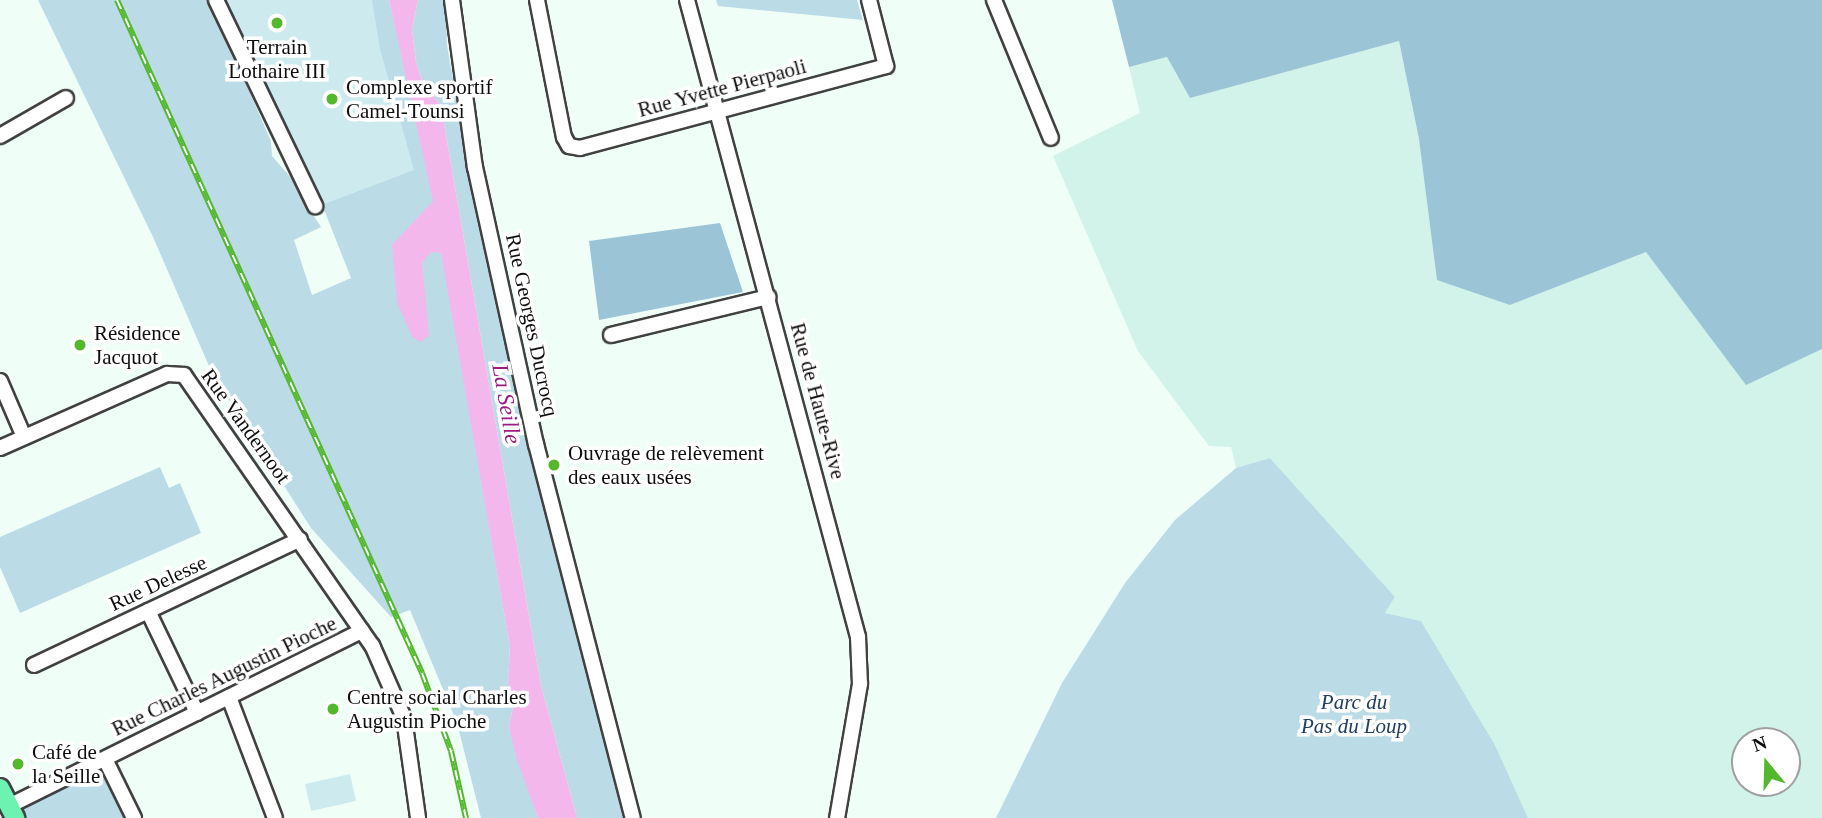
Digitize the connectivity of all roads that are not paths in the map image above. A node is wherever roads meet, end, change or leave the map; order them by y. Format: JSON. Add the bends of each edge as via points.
{"nodes":[{"id":1,"x":216,"y":0,"type":"edge"},
{"id":2,"x":452,"y":0,"type":"edge"},
{"id":3,"x":537,"y":0,"type":"edge"},
{"id":4,"x":687,"y":0,"type":"edge"},
{"id":5,"x":869,"y":0,"type":"edge"},
{"id":6,"x":995,"y":0,"type":"edge"},
{"id":7,"x":66,"y":98,"type":"dead end"},
{"id":8,"x":717,"y":110,"type":"junction"},
{"id":9,"x":0,"y":136,"type":"edge"},
{"id":10,"x":1051,"y":138,"type":"dead end"},
{"id":11,"x":315,"y":206,"type":"dead end"},
{"id":12,"x":768,"y":297,"type":"junction"},
{"id":13,"x":611,"y":335,"type":"dead end"},
{"id":14,"x":0,"y":381,"type":"edge"},
{"id":15,"x":24,"y":437,"type":"junction"},
{"id":16,"x":0,"y":447,"type":"edge"},
{"id":17,"x":300,"y":539,"type":"junction"},
{"id":18,"x":148,"y":611,"type":"junction"},
{"id":19,"x":362,"y":631,"type":"junction"},
{"id":20,"x":34,"y":665,"type":"dead end"},
{"id":21,"x":229,"y":697,"type":"junction"},
{"id":22,"x":197,"y":713,"type":"junction"},
{"id":23,"x":105,"y":759,"type":"junction"},
{"id":24,"x":0,"y":788,"type":"edge"},
{"id":25,"x":12,"y":812,"type":"edge"},
{"id":26,"x":134,"y":818,"type":"edge"},
{"id":27,"x":275,"y":818,"type":"edge"},
{"id":28,"x":418,"y":818,"type":"edge"},
{"id":29,"x":633,"y":818,"type":"edge"},
{"id":30,"x":837,"y":818,"type":"edge"}],
"edges":[{"from":1,"to":11,"type":"street"},
{"from":2,"to":29,"type":"street","name":"Rue Georges Ducrocq","via":[[475,167],[536,444]]},
{"from":3,"to":8,"type":"street","name":"Rue Yvette Pierpaoli","via":[[569,146],[580,148]]},
{"from":4,"to":8,"type":"street","name":"Rue de Haute-Rive"},
{"from":5,"to":8,"type":"street","name":"Rue Yvette Pierpaoli","via":[[887,66]]},
{"from":6,"to":10,"type":"street"},
{"from":7,"to":9,"type":"street"},
{"from":8,"to":12,"type":"street","name":"Rue de Haute-Rive"},
{"from":12,"to":13,"type":"street"},
{"from":12,"to":30,"type":"street","name":"Rue de Haute-Rive","via":[[858,637],[860,684]]},
{"from":14,"to":15,"type":"street"},
{"from":15,"to":16,"type":"street","name":"Rue Vandernoot"},
{"from":15,"to":17,"type":"street","name":"Rue Vandernoot","via":[[167,374],[184,375]]},
{"from":17,"to":18,"type":"street","name":"Rue Delesse"},
{"from":17,"to":19,"type":"street","name":"Rue Vandernoot"},
{"from":18,"to":20,"type":"street","name":"Rue Delesse"},
{"from":18,"to":22,"type":"street"},
{"from":19,"to":21,"type":"street","name":"Rue Charles Augustin Pioche"},
{"from":19,"to":28,"type":"street","name":"Rue Vandernoot","via":[[404,718]]},
{"from":21,"to":22,"type":"street","name":"Rue Charles Augustin Pioche"},
{"from":21,"to":27,"type":"street"},
{"from":22,"to":23,"type":"street","name":"Rue Charles Augustin Pioche"},
{"from":23,"to":25,"type":"street","name":"Rue Charles Augustin Pioche"},
{"from":23,"to":26,"type":"street"},
{"from":24,"to":25,"type":"main road"}]}
